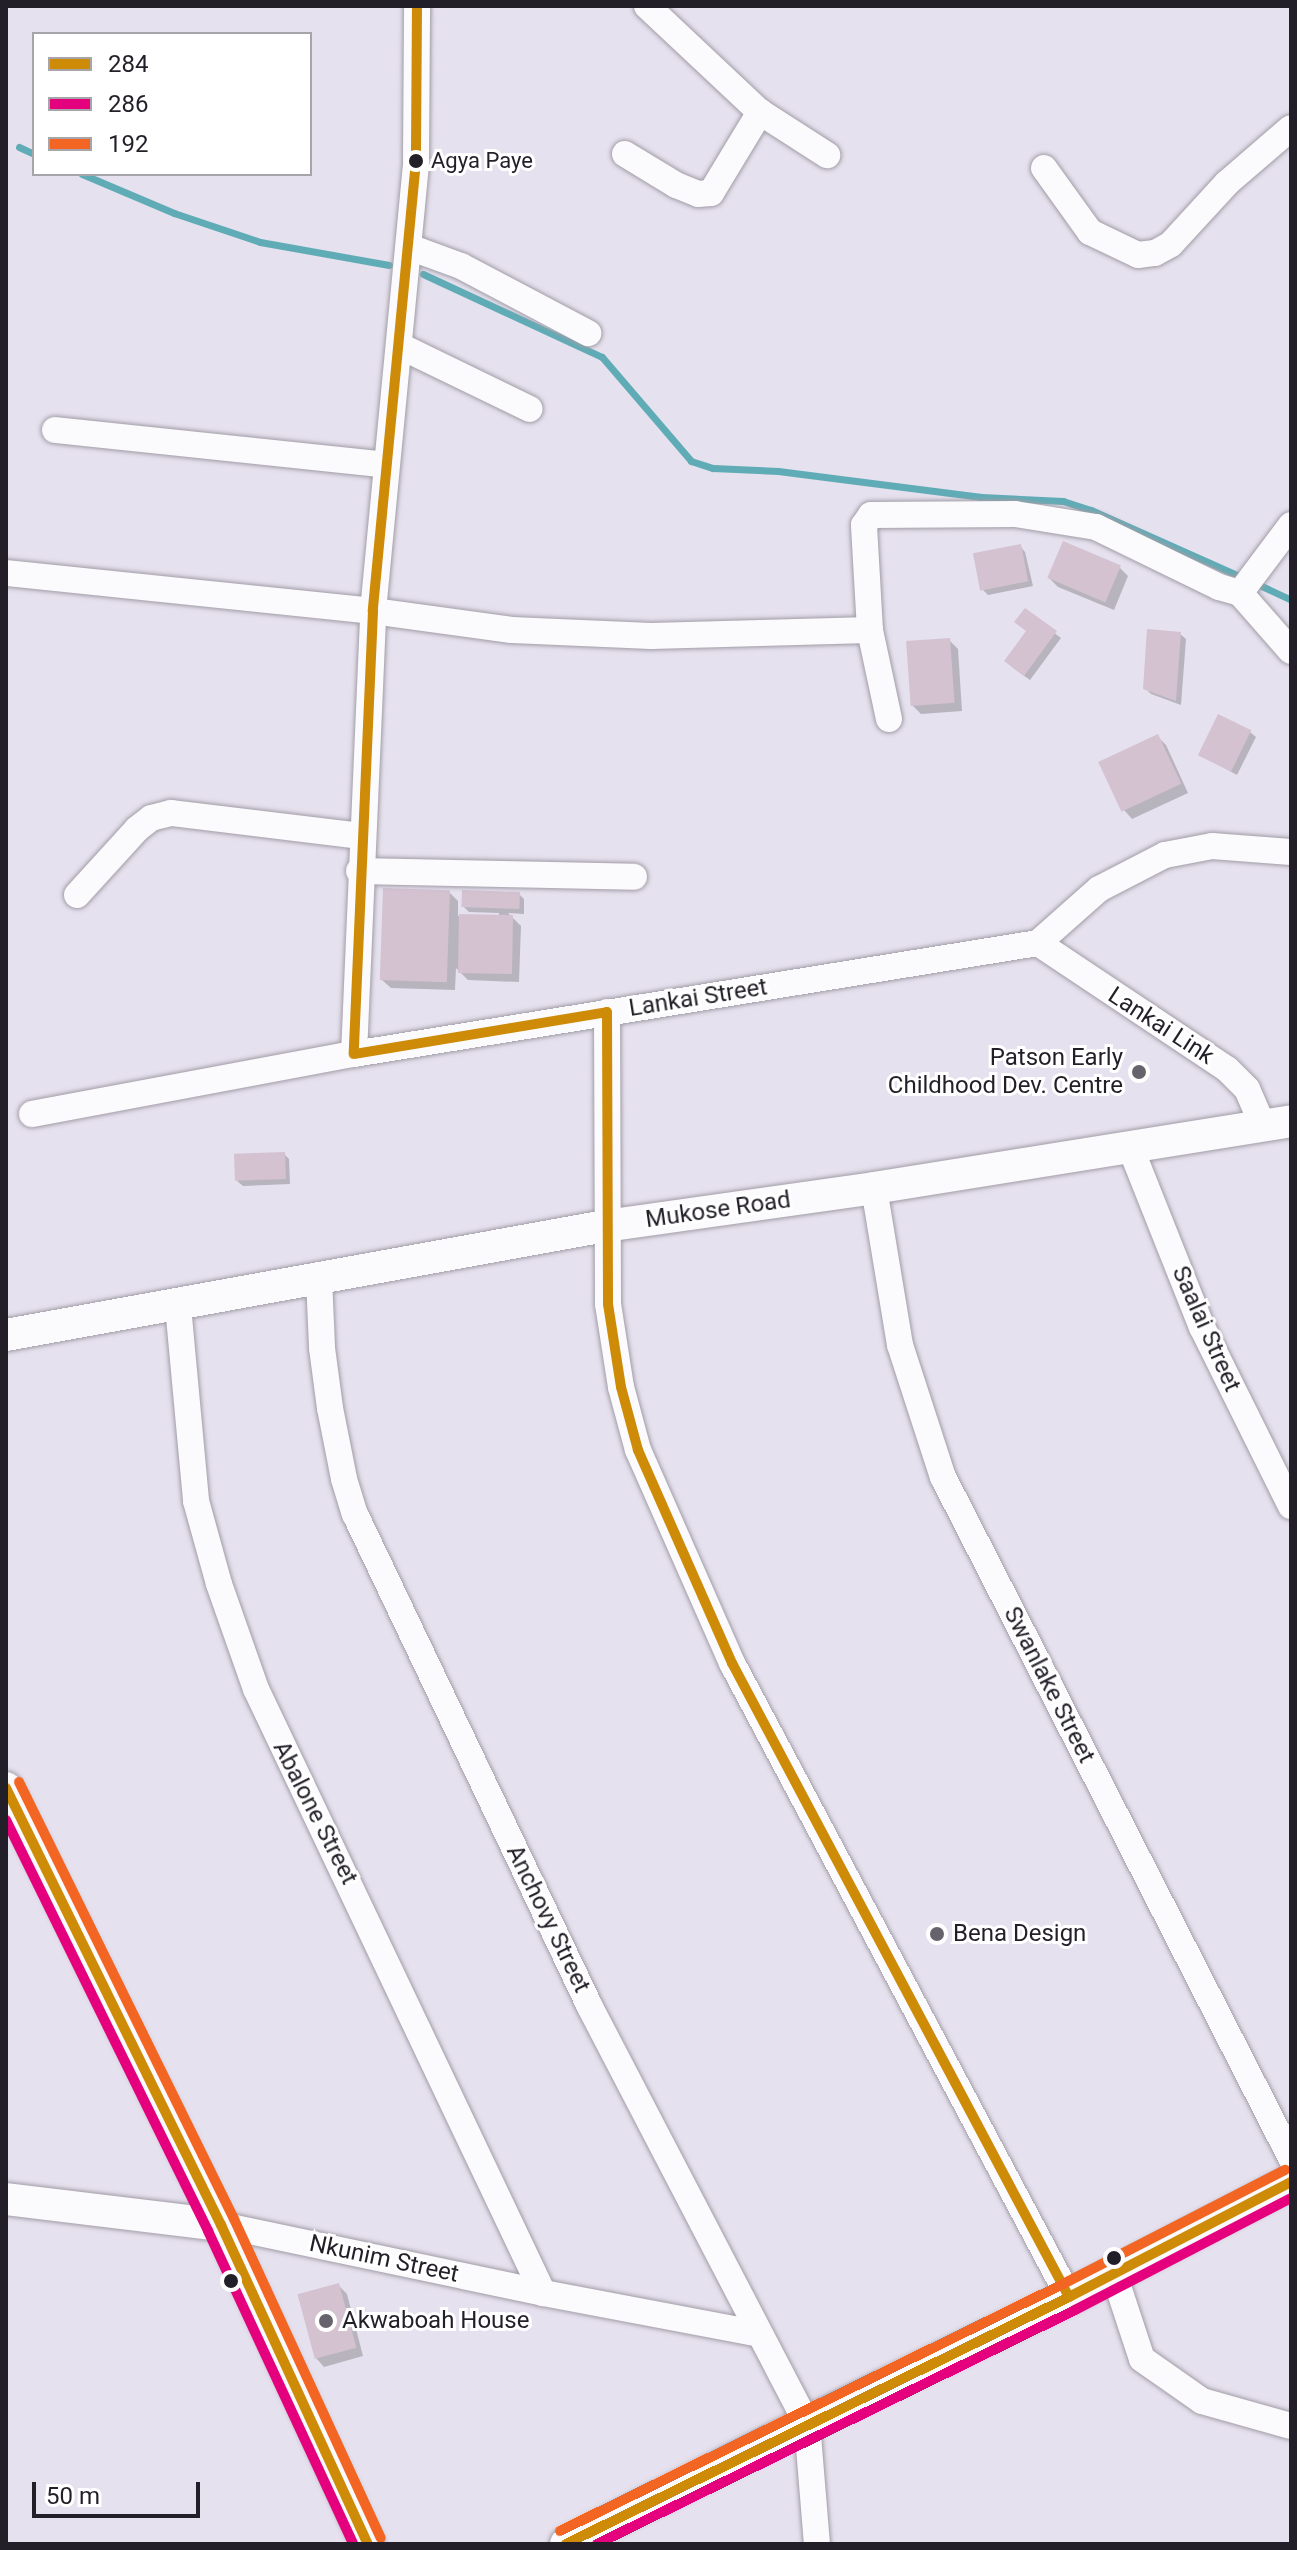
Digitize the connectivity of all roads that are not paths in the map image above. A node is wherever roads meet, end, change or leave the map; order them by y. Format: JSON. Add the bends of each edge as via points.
{"nodes":[{"id":1,"x":417,"y":6,"type":"edge"},
{"id":2,"x":647,"y":6,"type":"edge"},
{"id":3,"x":760,"y":112,"type":"junction"},
{"id":4,"x":1291,"y":128,"type":"edge"},
{"id":5,"x":625,"y":154,"type":"dead end"},
{"id":6,"x":827,"y":155,"type":"dead end"},
{"id":7,"x":1044,"y":168,"type":"dead end"},
{"id":8,"x":409,"y":247,"type":"junction"},
{"id":9,"x":588,"y":333,"type":"dead end"},
{"id":10,"x":400,"y":346,"type":"junction"},
{"id":11,"x":530,"y":409,"type":"dead end"},
{"id":12,"x":55,"y":430,"type":"dead end"},
{"id":13,"x":386,"y":465,"type":"junction"},
{"id":14,"x":1291,"y":525,"type":"edge"},
{"id":15,"x":6,"y":573,"type":"edge"},
{"id":16,"x":1243,"y":590,"type":"junction"},
{"id":17,"x":373,"y":611,"type":"junction"},
{"id":18,"x":870,"y":630,"type":"junction"},
{"id":19,"x":1291,"y":651,"type":"edge"},
{"id":20,"x":889,"y":719,"type":"dead end"},
{"id":21,"x":361,"y":836,"type":"junction"},
{"id":22,"x":1291,"y":852,"type":"edge"},
{"id":23,"x":359,"y":871,"type":"junction"},
{"id":24,"x":634,"y":877,"type":"dead end"},
{"id":25,"x":77,"y":895,"type":"dead end"},
{"id":26,"x":1038,"y":943,"type":"junction"},
{"id":27,"x":607,"y":1012,"type":"junction"},
{"id":28,"x":354,"y":1054,"type":"junction"},
{"id":29,"x":32,"y":1114,"type":"dead end"},
{"id":30,"x":1277,"y":1124,"type":"edge"},
{"id":31,"x":1131,"y":1149,"type":"junction"},
{"id":32,"x":874,"y":1188,"type":"junction"},
{"id":33,"x":605,"y":1226,"type":"junction"},
{"id":34,"x":319,"y":1278,"type":"junction"},
{"id":35,"x":178,"y":1306,"type":"junction"},
{"id":36,"x":6,"y":1335,"type":"edge"},
{"id":37,"x":1290,"y":1501,"type":"edge"},
{"id":38,"x":6,"y":1788,"type":"edge"},
{"id":39,"x":16,"y":1833,"type":"edge"},
{"id":40,"x":1291,"y":2158,"type":"edge"},
{"id":41,"x":1291,"y":2182,"type":"edge"},
{"id":42,"x":6,"y":2199,"type":"edge"},
{"id":43,"x":221,"y":2225,"type":"junction"},
{"id":44,"x":1114,"y":2274,"type":"junction"},
{"id":45,"x":543,"y":2293,"type":"junction"},
{"id":46,"x":1069,"y":2297,"type":"junction"},
{"id":47,"x":759,"y":2334,"type":"junction"},
{"id":48,"x":807,"y":2423,"type":"junction"},
{"id":49,"x":1291,"y":2426,"type":"edge"},
{"id":50,"x":368,"y":2544,"type":"edge"},
{"id":51,"x":566,"y":2544,"type":"edge"},
{"id":52,"x":817,"y":2544,"type":"edge"}],
"edges":[{"from":1,"to":8,"type":"street","via":[[416,161]]},
{"from":2,"to":3,"type":"street"},
{"from":3,"to":5,"type":"street","via":[[711,193],[676,185]]},
{"from":3,"to":6,"type":"street"},
{"from":4,"to":7,"type":"street","via":[[1227,183],[1171,244],[1155,253],[1138,255],[1090,232]]},
{"from":8,"to":9,"type":"street","via":[[461,266]]},
{"from":8,"to":10,"type":"street"},
{"from":10,"to":11,"type":"street"},
{"from":10,"to":13,"type":"street"},
{"from":12,"to":13,"type":"street"},
{"from":13,"to":17,"type":"street"},
{"from":14,"to":16,"type":"street"},
{"from":15,"to":17,"type":"street"},
{"from":16,"to":18,"type":"street","via":[[1219,587],[1096,527],[1015,514],[871,515],[864,525]]},
{"from":16,"to":19,"type":"street"},
{"from":17,"to":18,"type":"street","via":[[512,630],[651,636]]},
{"from":17,"to":21,"type":"street"},
{"from":18,"to":20,"type":"street"},
{"from":21,"to":23,"type":"street"},
{"from":21,"to":25,"type":"street","via":[[171,813],[137,829]]},
{"from":22,"to":26,"type":"street","via":[[1212,846],[1165,855],[1099,889]]},
{"from":23,"to":24,"type":"street"},
{"from":23,"to":28,"type":"street"},
{"from":26,"to":27,"type":"street","name":"Lankai Street"},
{"from":26,"to":30,"type":"street","name":"Lankai Link","via":[[1227,1069]]},
{"from":27,"to":28,"type":"street","name":"Lankai Street"},
{"from":27,"to":33,"type":"street"},
{"from":28,"to":29,"type":"street","name":"Lankai Street"},
{"from":30,"to":31,"type":"street","name":"Mukose Road"},
{"from":31,"to":32,"type":"street","name":"Mukose Road"},
{"from":31,"to":37,"type":"street","name":"Saalai Street","via":[[1202,1327]]},
{"from":32,"to":33,"type":"street","name":"Mukose Road"},
{"from":32,"to":40,"type":"street","name":"Swanlake Street","via":[[900,1345],[943,1477]]},
{"from":33,"to":34,"type":"street","name":"Mukose Road"},
{"from":33,"to":46,"type":"street","via":[[614,1350],[638,1450],[732,1663]]},
{"from":34,"to":35,"type":"street","name":"Mukose Road"},
{"from":34,"to":47,"type":"street","name":"Anchovy Street","via":[[330,1408],[355,1514],[590,2007]]},
{"from":35,"to":36,"type":"street","name":"Mukose Road"},
{"from":35,"to":45,"type":"street","name":"Abalone Street","via":[[196,1501],[214,1571],[256,1689]]},
{"from":38,"to":39,"type":"street"},
{"from":39,"to":43,"type":"street"},
{"from":41,"to":44,"type":"street"},
{"from":42,"to":43,"type":"street","name":"Nkunim Street"},
{"from":43,"to":45,"type":"street","name":"Nkunim Street"},
{"from":43,"to":50,"type":"street"},
{"from":44,"to":46,"type":"street"},
{"from":44,"to":49,"type":"street","via":[[1142,2359],[1202,2401]]},
{"from":45,"to":47,"type":"street","name":"Nkunim Street"},
{"from":46,"to":48,"type":"street"},
{"from":47,"to":48,"type":"street","name":"Anchovy Street"},
{"from":48,"to":51,"type":"street"},
{"from":48,"to":52,"type":"street","name":"Anchovy Street"}]}
